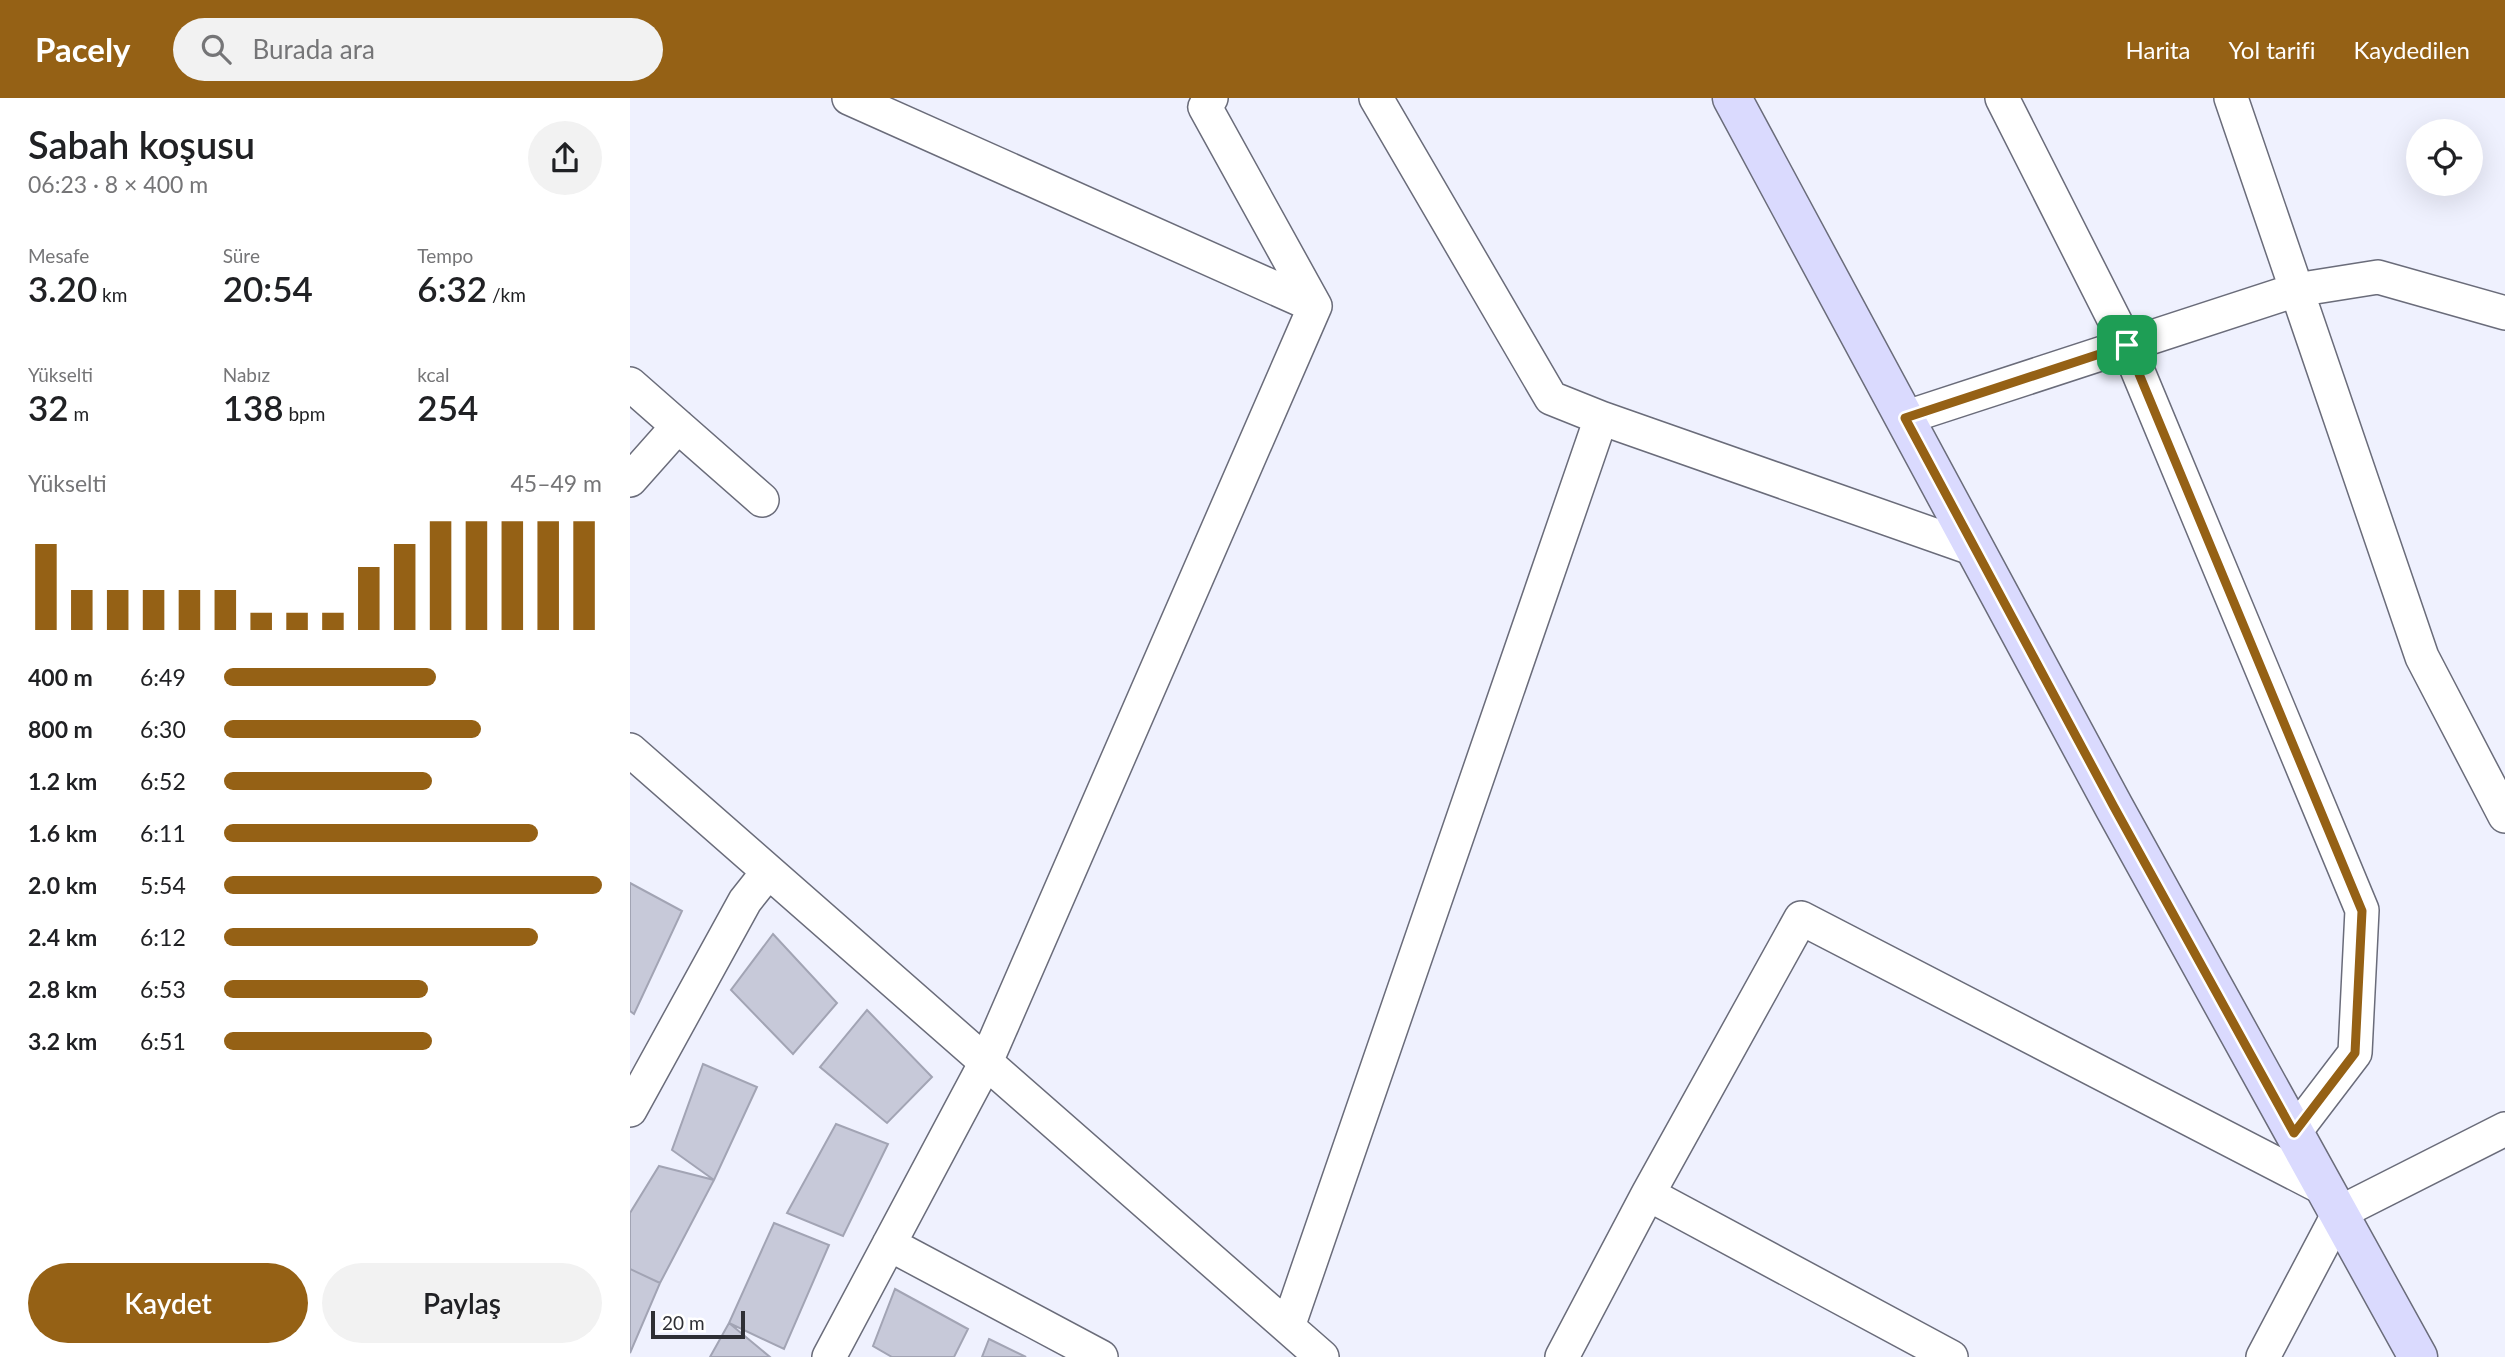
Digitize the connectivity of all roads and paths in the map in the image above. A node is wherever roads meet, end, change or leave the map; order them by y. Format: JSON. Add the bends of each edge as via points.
{"nodes":[{"id":1,"x":849,"y":98,"type":"edge"},
{"id":2,"x":1376,"y":98,"type":"edge"},
{"id":3,"x":1732,"y":98,"type":"edge"},
{"id":4,"x":2002,"y":98,"type":"edge"},
{"id":5,"x":2231,"y":98,"type":"edge"},
{"id":6,"x":1200,"y":101,"type":"edge"},
{"id":7,"x":2296,"y":290,"type":"junction"},
{"id":8,"x":1315,"y":306,"type":"junction"},
{"id":9,"x":2505,"y":313,"type":"edge"},
{"id":10,"x":2127,"y":345,"type":"junction"},
{"id":11,"x":630,"y":384,"type":"edge"},
{"id":12,"x":1601,"y":418,"type":"junction"},
{"id":13,"x":1905,"y":418,"type":"junction"},
{"id":14,"x":678,"y":426,"type":"junction"},
{"id":15,"x":630,"y":480,"type":"edge"},
{"id":16,"x":762,"y":500,"type":"dead end"},
{"id":17,"x":1974,"y":549,"type":"junction"},
{"id":18,"x":630,"y":750,"type":"edge"},
{"id":19,"x":2505,"y":816,"type":"edge"},
{"id":20,"x":768,"y":872,"type":"junction"},
{"id":21,"x":985,"y":1064,"type":"junction"},
{"id":22,"x":630,"y":1110,"type":"edge"},
{"id":23,"x":2505,"y":1129,"type":"edge"},
{"id":24,"x":2294,"y":1133,"type":"junction"},
{"id":25,"x":1648,"y":1194,"type":"junction"},
{"id":26,"x":2332,"y":1201,"type":"junction"},
{"id":27,"x":889,"y":1244,"type":"junction"},
{"id":28,"x":1288,"y":1327,"type":"junction"},
{"id":29,"x":829,"y":1357,"type":"edge"},
{"id":30,"x":1101,"y":1357,"type":"edge"},
{"id":31,"x":1322,"y":1357,"type":"edge"},
{"id":32,"x":1562,"y":1357,"type":"edge"},
{"id":33,"x":1951,"y":1357,"type":"edge"},
{"id":34,"x":2263,"y":1357,"type":"edge"},
{"id":35,"x":2418,"y":1357,"type":"edge"}],
"edges":[{"from":1,"to":8,"type":"street"},
{"from":2,"to":12,"type":"street","via":[[1551,398]]},
{"from":3,"to":13,"type":"street"},
{"from":4,"to":10,"type":"street"},
{"from":5,"to":7,"type":"street"},
{"from":6,"to":8,"type":"street"},
{"from":7,"to":9,"type":"street","via":[[2378,276]]},
{"from":7,"to":10,"type":"street"},
{"from":7,"to":19,"type":"street","via":[[2422,657]]},
{"from":8,"to":21,"type":"street"},
{"from":10,"to":13,"type":"street"},
{"from":10,"to":24,"type":"street","via":[[2362,911],[2355,1053]]},
{"from":11,"to":14,"type":"street"},
{"from":12,"to":17,"type":"street"},
{"from":12,"to":28,"type":"street"},
{"from":13,"to":17,"type":"street"},
{"from":14,"to":15,"type":"street"},
{"from":14,"to":16,"type":"street"},
{"from":17,"to":24,"type":"street"},
{"from":18,"to":20,"type":"street"},
{"from":20,"to":21,"type":"street"},
{"from":20,"to":22,"type":"street","via":[[745,901]]},
{"from":21,"to":27,"type":"street"},
{"from":21,"to":28,"type":"street"},
{"from":23,"to":26,"type":"street"},
{"from":24,"to":26,"type":"street"},
{"from":25,"to":26,"type":"street","via":[[1801,918]]},
{"from":25,"to":32,"type":"street"},
{"from":25,"to":33,"type":"street"},
{"from":26,"to":34,"type":"street"},
{"from":26,"to":35,"type":"street"},
{"from":27,"to":29,"type":"street"},
{"from":27,"to":30,"type":"street"},
{"from":28,"to":31,"type":"street"}]}
